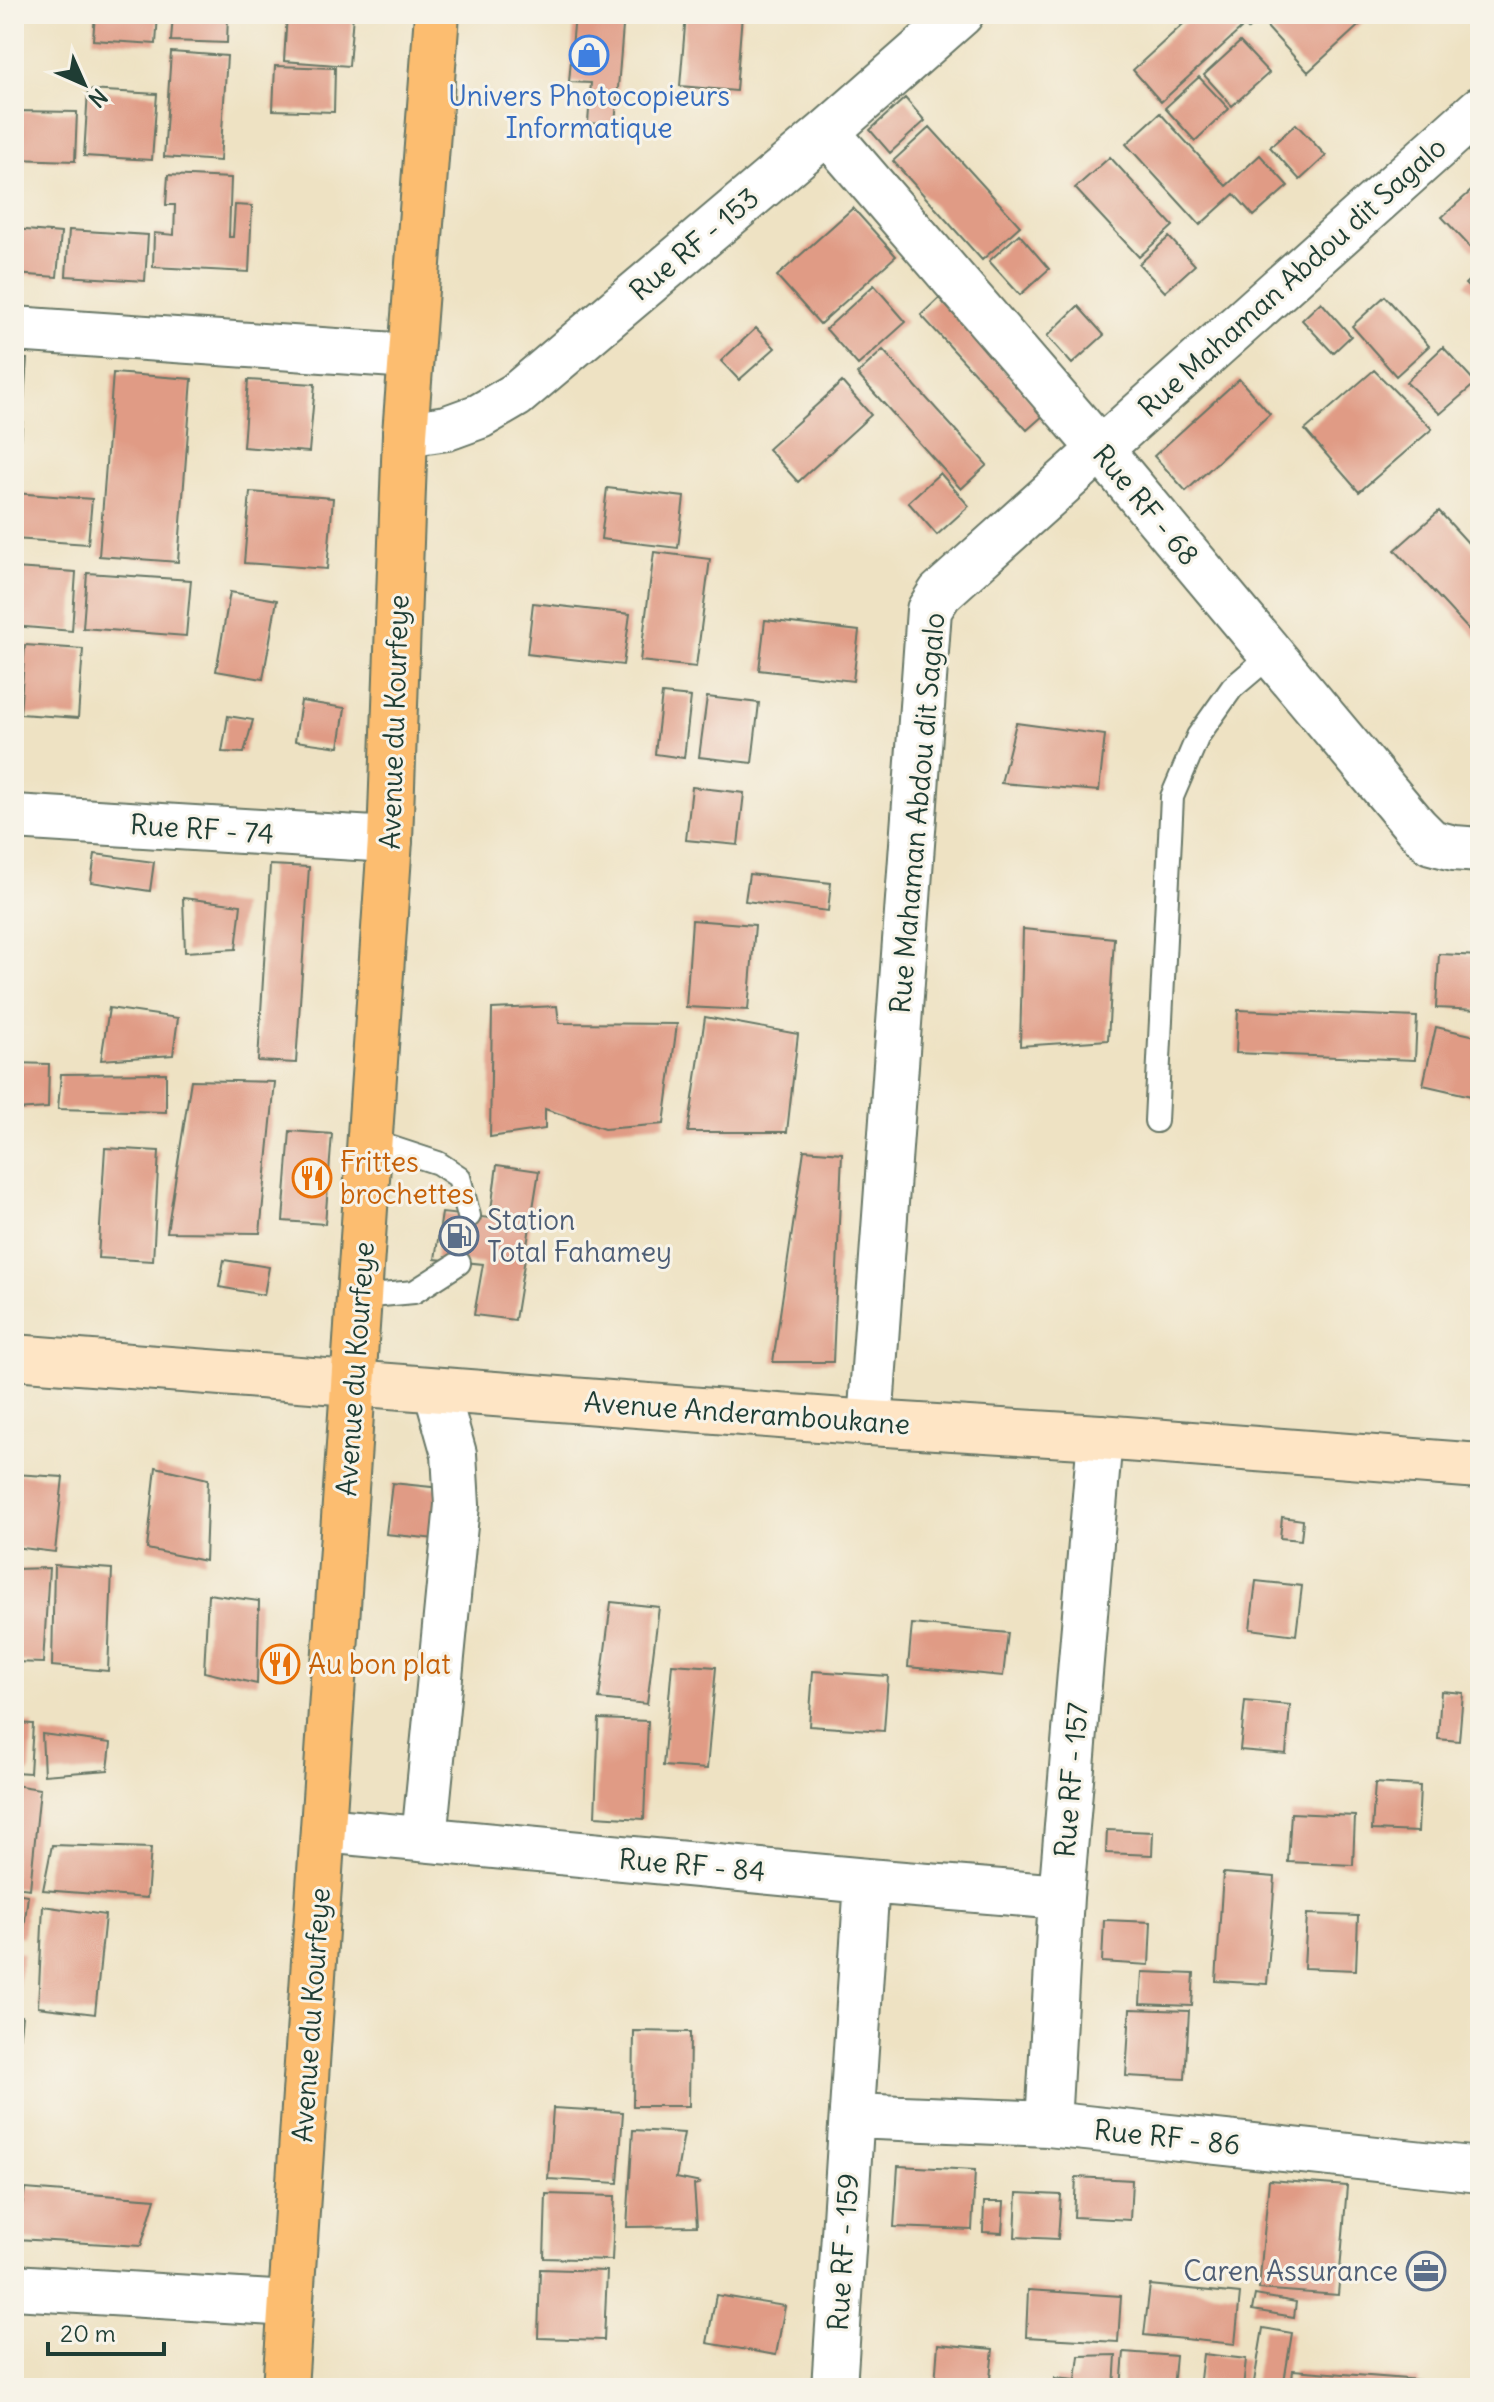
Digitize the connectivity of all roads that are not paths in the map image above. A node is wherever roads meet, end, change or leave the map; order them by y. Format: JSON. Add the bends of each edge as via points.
{"nodes":[{"id":1,"x":437,"y":14,"type":"edge"},
{"id":2,"x":961,"y":14,"type":"edge"},
{"id":3,"x":1480,"y":109,"type":"edge"},
{"id":4,"x":827,"y":132,"type":"junction"},
{"id":5,"x":14,"y":329,"type":"edge"},
{"id":6,"x":410,"y":356,"type":"junction"},
{"id":7,"x":405,"y":434,"type":"junction"},
{"id":8,"x":1100,"y":449,"type":"junction"},
{"id":9,"x":1272,"y":654,"type":"junction"},
{"id":10,"x":14,"y":817,"type":"edge"},
{"id":11,"x":390,"y":840,"type":"junction"},
{"id":12,"x":1480,"y":850,"type":"edge"},
{"id":13,"x":1156,"y":1121,"type":"dead end"},
{"id":14,"x":371,"y":1141,"type":"junction"},
{"id":15,"x":469,"y":1216,"type":"dead end"},
{"id":16,"x":459,"y":1263,"type":"dead end"},
{"id":17,"x":360,"y":1297,"type":"junction"},
{"id":18,"x":14,"y":1357,"type":"edge"},
{"id":19,"x":354,"y":1384,"type":"junction"},
{"id":20,"x":436,"y":1390,"type":"junction"},
{"id":21,"x":870,"y":1423,"type":"junction"},
{"id":22,"x":1100,"y":1437,"type":"junction"},
{"id":23,"x":1480,"y":1466,"type":"edge"},
{"id":24,"x":324,"y":1830,"type":"junction"},
{"id":25,"x":424,"y":1839,"type":"junction"},
{"id":26,"x":867,"y":1881,"type":"junction"},
{"id":27,"x":1061,"y":1897,"type":"junction"},
{"id":28,"x":852,"y":2116,"type":"junction"},
{"id":29,"x":1048,"y":2124,"type":"junction"},
{"id":30,"x":1480,"y":2170,"type":"edge"},
{"id":31,"x":14,"y":2287,"type":"edge"},
{"id":32,"x":290,"y":2304,"type":"junction"},
{"id":33,"x":285,"y":2388,"type":"edge"},
{"id":34,"x":834,"y":2388,"type":"edge"}],
"edges":[{"from":1,"to":6,"type":"main road","name":"Avenue du Kourfeye"},
{"from":2,"to":4,"type":"street","name":"Rue RF - 153"},
{"from":3,"to":8,"type":"street","name":"Rue Mahaman Abdou dit Sagalo"},
{"from":4,"to":7,"type":"street","name":"Rue RF - 153","via":[[516,395],[447,428]]},
{"from":4,"to":8,"type":"street","name":"Rue RF - 68"},
{"from":5,"to":6,"type":"street"},
{"from":6,"to":7,"type":"main road","name":"Avenue du Kourfeye"},
{"from":7,"to":11,"type":"main road","name":"Avenue du Kourfeye"},
{"from":8,"to":9,"type":"street","name":"Rue RF - 68"},
{"from":8,"to":21,"type":"street","name":"Rue Mahaman Abdou dit Sagalo","via":[[940,593],[929,610]]},
{"from":9,"to":12,"type":"street","name":"Rue RF - 68","via":[[1431,842]]},
{"from":9,"to":13,"type":"lane","via":[[1232,688],[1198,736],[1172,797]]},
{"from":10,"to":11,"type":"street","name":"Rue RF - 74"},
{"from":11,"to":14,"type":"main road","name":"Avenue du Kourfeye"},
{"from":14,"to":15,"type":"lane","via":[[438,1163],[459,1177]]},
{"from":14,"to":17,"type":"main road","name":"Avenue du Kourfeye"},
{"from":16,"to":17,"type":"lane","via":[[414,1292]]},
{"from":17,"to":19,"type":"main road","name":"Avenue du Kourfeye"},
{"from":18,"to":19,"type":"street","name":"Avenue Anderamboukane"},
{"from":19,"to":20,"type":"street","name":"Avenue Anderamboukane"},
{"from":19,"to":24,"type":"main road","name":"Avenue du Kourfeye"},
{"from":20,"to":21,"type":"street","name":"Avenue Anderamboukane"},
{"from":20,"to":25,"type":"street","via":[[454,1454],[457,1505]]},
{"from":21,"to":22,"type":"street","name":"Avenue Anderamboukane"},
{"from":22,"to":23,"type":"street","name":"Avenue Anderamboukane"},
{"from":22,"to":27,"type":"street","name":"Rue RF - 157"},
{"from":24,"to":25,"type":"street","name":"Rue RF - 84"},
{"from":24,"to":32,"type":"main road","name":"Avenue du Kourfeye"},
{"from":25,"to":26,"type":"street","name":"Rue RF - 84"},
{"from":26,"to":27,"type":"street","name":"Rue RF - 84"},
{"from":26,"to":28,"type":"street","name":"Rue RF - 159"},
{"from":27,"to":29,"type":"street","name":"Rue RF - 157"},
{"from":28,"to":29,"type":"street","name":"Rue RF - 86"},
{"from":28,"to":34,"type":"street","name":"Rue RF - 159"},
{"from":29,"to":30,"type":"street","name":"Rue RF - 86"},
{"from":31,"to":32,"type":"street"},
{"from":32,"to":33,"type":"main road","name":"Avenue du Kourfeye"}]}
